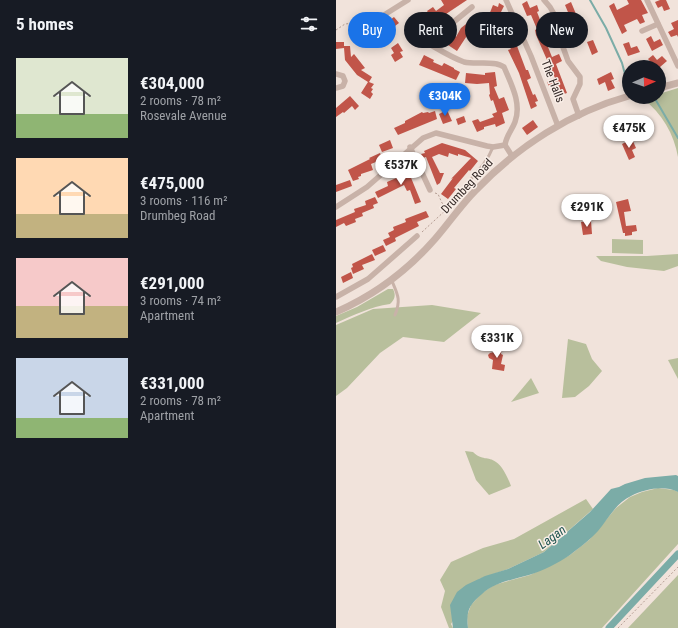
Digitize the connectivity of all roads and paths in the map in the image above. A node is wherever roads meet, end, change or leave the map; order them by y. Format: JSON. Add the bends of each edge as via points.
{"nodes":[{"id":1,"x":408,"y":0,"type":"edge"},
{"id":2,"x":506,"y":0,"type":"edge"},
{"id":3,"x":544,"y":0,"type":"edge"},
{"id":4,"x":646,"y":0,"type":"edge"},
{"id":5,"x":472,"y":7,"type":"dead end"},
{"id":6,"x":389,"y":12,"type":"edge"},
{"id":7,"x":457,"y":19,"type":"edge"},
{"id":8,"x":348,"y":24,"type":"edge"},
{"id":9,"x":658,"y":24,"type":"junction"},
{"id":10,"x":336,"y":30,"type":"edge"},
{"id":11,"x":642,"y":31,"type":"dead end"},
{"id":12,"x":438,"y":48,"type":"edge"},
{"id":13,"x":678,"y":66,"type":"edge"},
{"id":14,"x":336,"y":74,"type":"edge"},
{"id":15,"x":678,"y":83,"type":"edge"},
{"id":16,"x":666,"y":86,"type":"edge"},
{"id":17,"x":336,"y":88,"type":"edge"},
{"id":18,"x":622,"y":98,"type":"edge"},
{"id":19,"x":579,"y":116,"type":"junction"},
{"id":20,"x":558,"y":126,"type":"junction"},
{"id":21,"x":505,"y":145,"type":"junction"},
{"id":22,"x":410,"y":147,"type":"junction"},
{"id":23,"x":493,"y":147,"type":"junction"},
{"id":24,"x":512,"y":156,"type":"junction"},
{"id":25,"x":471,"y":178,"type":"joint"},
{"id":26,"x":430,"y":190,"type":"joint"},
{"id":27,"x":336,"y":206,"type":"edge"},
{"id":28,"x":448,"y":208,"type":"junction"},
{"id":29,"x":416,"y":236,"type":"joint"},
{"id":30,"x":392,"y":281,"type":"junction"},
{"id":31,"x":336,"y":297,"type":"edge"},
{"id":32,"x":336,"y":312,"type":"edge"},
{"id":33,"x":395,"y":315,"type":"dead end"},
{"id":34,"x":678,"y":567,"type":"edge"},
{"id":35,"x":618,"y":628,"type":"edge"}],
"edges":[{"from":1,"to":6,"type":"street"},
{"from":2,"to":20,"type":"street","name":"The Halls"},
{"from":3,"to":19,"type":"street","via":[[554,14],[558,36],[568,61],[580,77],[580,84],[573,99]]},
{"from":4,"to":9,"type":"street"},
{"from":5,"to":7,"type":"street"},
{"from":8,"to":10,"type":"path"},
{"from":9,"to":11,"type":"street"},
{"from":9,"to":13,"type":"street"},
{"from":12,"to":21,"type":"street","via":[[464,61],[475,64],[501,64],[504,67],[518,108],[517,117]]},
{"from":14,"to":17,"type":"street","via":[[343,76],[345,81],[343,86]]},
{"from":15,"to":16,"type":"street"},
{"from":18,"to":19,"type":"street","name":"Drumbeg Road"},
{"from":19,"to":20,"type":"street","name":"Drumbeg Road"},
{"from":20,"to":24,"type":"street","name":"Drumbeg Road"},
{"from":21,"to":23,"type":"street"},
{"from":21,"to":24,"type":"street"},
{"from":22,"to":23,"type":"street","via":[[436,133]]},
{"from":22,"to":26,"type":"street"},
{"from":22,"to":27,"type":"street","via":[[367,187]]},
{"from":23,"to":25,"type":"lane","via":[[490,156]]},
{"from":24,"to":30,"type":"street","name":"Drumbeg Road","via":[[475,190],[420,256]]},
{"from":25,"to":28,"type":"path","via":[[470,183]]},
{"from":26,"to":28,"type":"path","via":[[438,194]]},
{"from":28,"to":29,"type":"path"},
{"from":29,"to":31,"type":"street","via":[[368,279]]},
{"from":30,"to":32,"type":"street","name":"Drumbeg Road","via":[[362,300]]},
{"from":30,"to":33,"type":"lane","via":[[399,304]]},
{"from":34,"to":35,"type":"path"}]}
